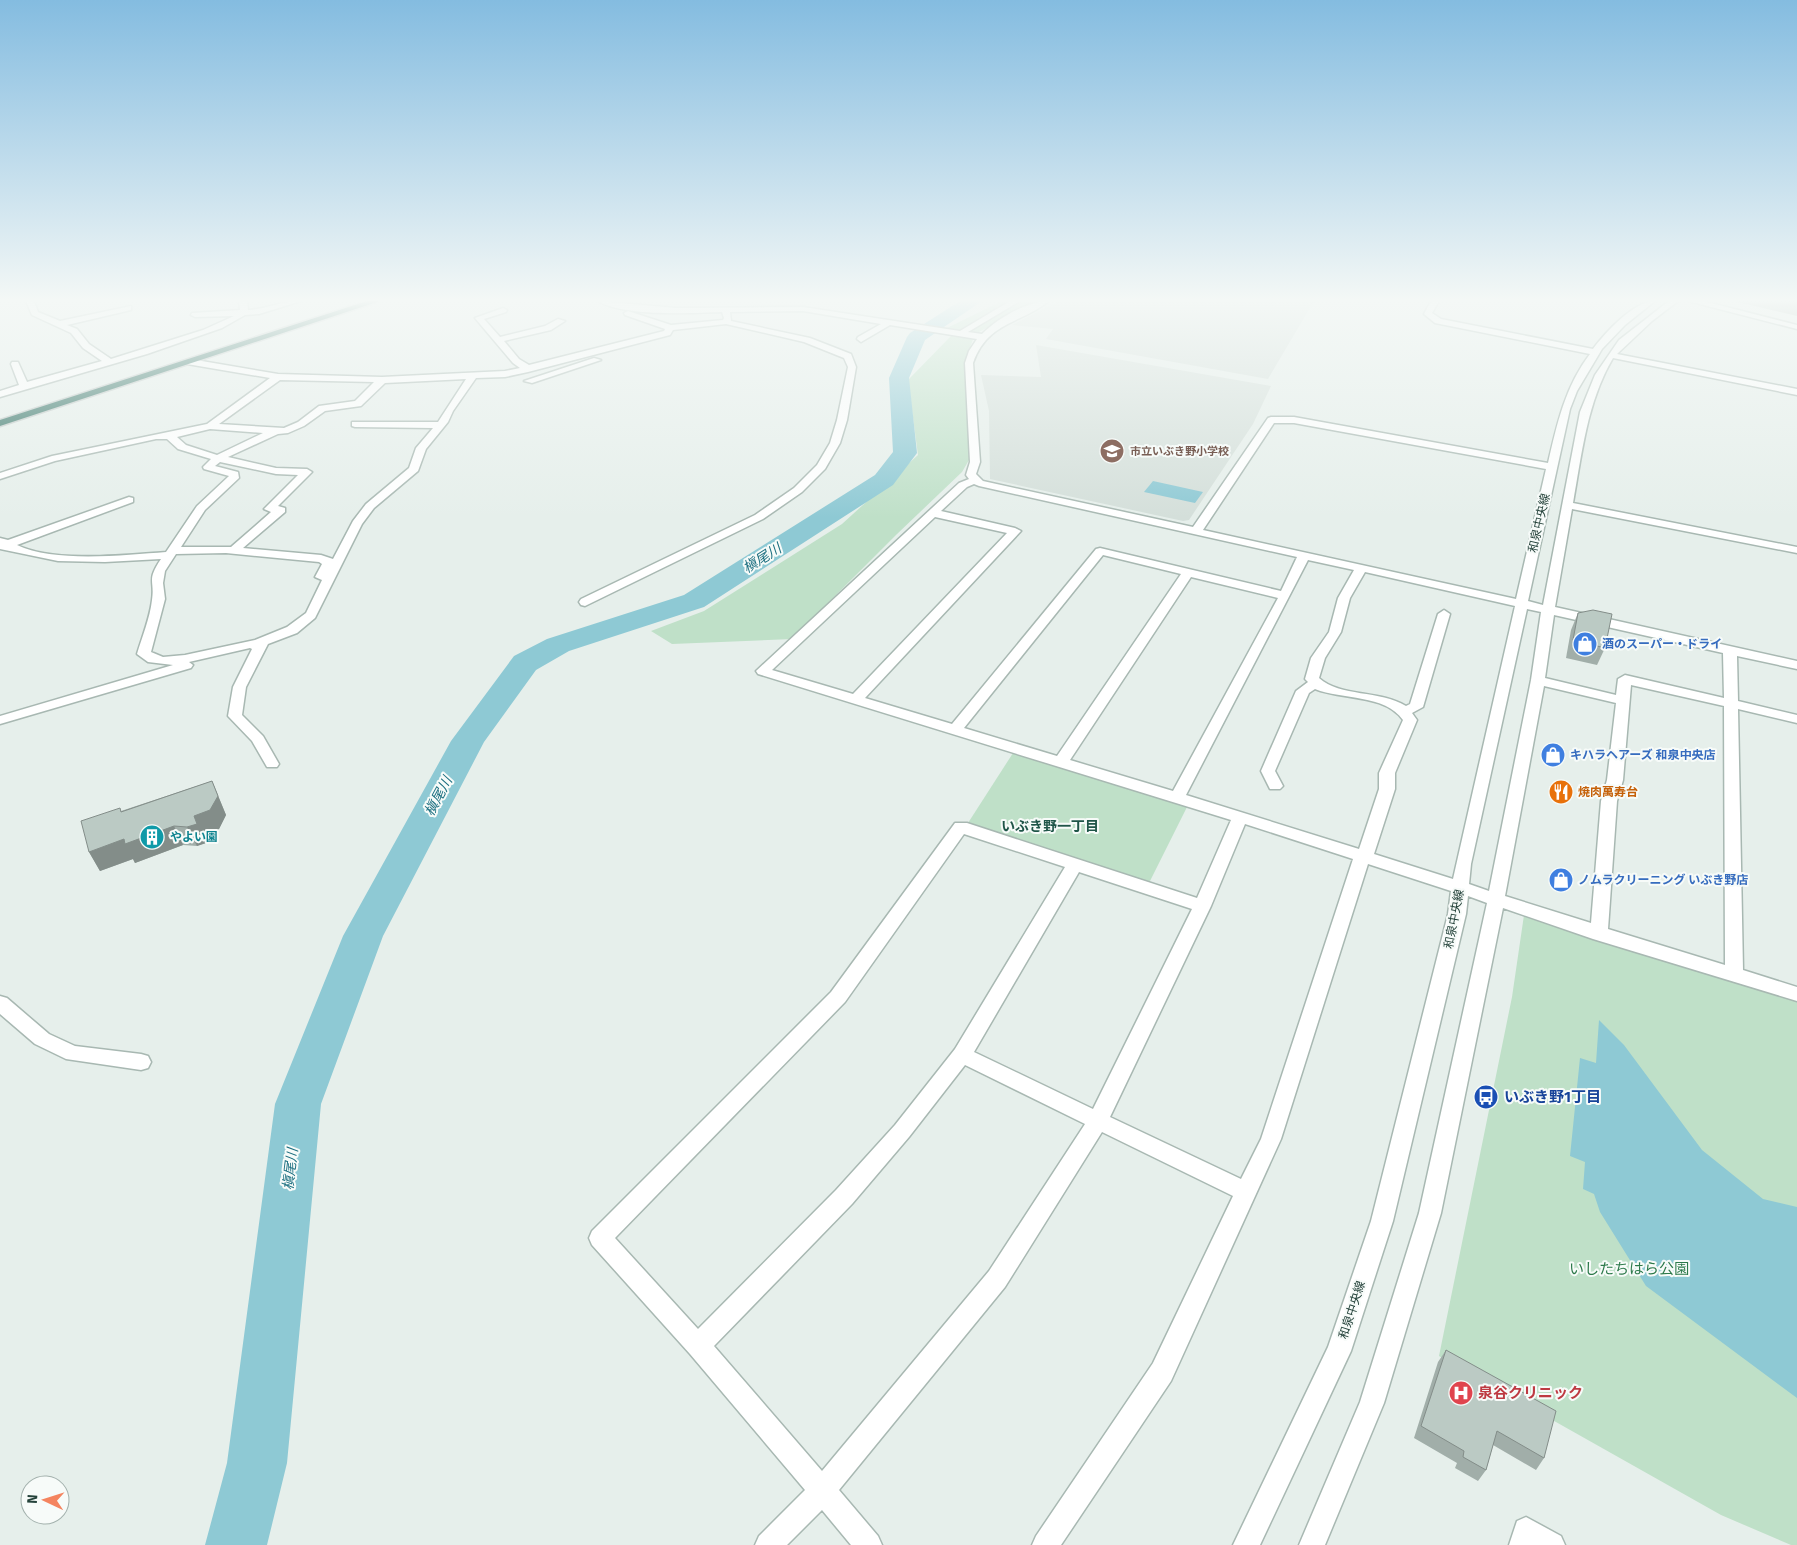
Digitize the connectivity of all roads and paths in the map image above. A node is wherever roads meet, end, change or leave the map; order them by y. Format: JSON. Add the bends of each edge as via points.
{"nodes":[{"id":1,"x":19,"y":373,"type":"edge"},
{"id":2,"x":70,"y":373,"type":"edge"},
{"id":3,"x":155,"y":373,"type":"edge"},
{"id":4,"x":255,"y":373,"type":"edge"},
{"id":5,"x":512,"y":373,"type":"edge"},
{"id":6,"x":513,"y":373,"type":"edge"},
{"id":7,"x":556,"y":373,"type":"edge"},
{"id":8,"x":851,"y":373,"type":"edge"},
{"id":9,"x":970,"y":373,"type":"edge"},
{"id":10,"x":1583,"y":373,"type":"edge"},
{"id":11,"x":1600,"y":373,"type":"edge"},
{"id":12,"x":1703,"y":373,"type":"edge"},
{"id":13,"x":472,"y":376,"type":"junction"},
{"id":14,"x":278,"y":377,"type":"junction"},
{"id":15,"x":430,"y":378,"type":"junction"},
{"id":16,"x":382,"y":380,"type":"junction"},
{"id":17,"x":528,"y":381,"type":"junction"},
{"id":18,"x":24,"y":386,"type":"junction"},
{"id":19,"x":546,"y":388,"type":"dead end"},
{"id":20,"x":417,"y":390,"type":"dead end"},
{"id":21,"x":1797,"y":392,"type":"edge"},
{"id":22,"x":0,"y":394,"type":"edge"},
{"id":23,"x":0,"y":423,"type":"edge"},
{"id":24,"x":355,"y":424,"type":"dead end"},
{"id":25,"x":441,"y":425,"type":"junction"},
{"id":26,"x":210,"y":426,"type":"junction"},
{"id":27,"x":276,"y":431,"type":"junction"},
{"id":28,"x":170,"y":436,"type":"junction"},
{"id":29,"x":218,"y":458,"type":"junction"},
{"id":30,"x":256,"y":466,"type":"junction"},
{"id":31,"x":1552,"y":467,"type":"junction"},
{"id":32,"x":0,"y":476,"type":"edge"},
{"id":33,"x":234,"y":476,"type":"junction"},
{"id":34,"x":974,"y":480,"type":"junction"},
{"id":35,"x":129,"y":500,"type":"dead end"},
{"id":36,"x":1568,"y":506,"type":"junction"},
{"id":37,"x":934,"y":513,"type":"junction"},
{"id":38,"x":1196,"y":532,"type":"junction"},
{"id":39,"x":2,"y":544,"type":"edge"},
{"id":40,"x":1797,"y":550,"type":"edge"},
{"id":41,"x":233,"y":551,"type":"junction"},
{"id":42,"x":171,"y":553,"type":"junction"},
{"id":43,"x":1304,"y":556,"type":"junction"},
{"id":44,"x":1361,"y":569,"type":"junction"},
{"id":45,"x":1188,"y":572,"type":"junction"},
{"id":46,"x":327,"y":585,"type":"junction"},
{"id":47,"x":1285,"y":596,"type":"junction"},
{"id":48,"x":585,"y":602,"type":"dead end"},
{"id":49,"x":1523,"y":603,"type":"junction"},
{"id":50,"x":1548,"y":609,"type":"junction"},
{"id":51,"x":1444,"y":614,"type":"dead end"},
{"id":52,"x":262,"y":643,"type":"junction"},
{"id":53,"x":1730,"y":650,"type":"junction"},
{"id":54,"x":1797,"y":665,"type":"edge"},
{"id":55,"x":1538,"y":680,"type":"junction"},
{"id":56,"x":1315,"y":684,"type":"junction"},
{"id":57,"x":855,"y":700,"type":"junction"},
{"id":58,"x":1623,"y":701,"type":"junction"},
{"id":59,"x":1730,"y":704,"type":"junction"},
{"id":60,"x":1407,"y":710,"type":"junction"},
{"id":61,"x":1797,"y":719,"type":"edge"},
{"id":62,"x":0,"y":720,"type":"edge"},
{"id":63,"x":955,"y":730,"type":"junction"},
{"id":64,"x":1060,"y":763,"type":"junction"},
{"id":65,"x":272,"y":764,"type":"dead end"},
{"id":66,"x":1275,"y":786,"type":"dead end"},
{"id":67,"x":1177,"y":797,"type":"junction"},
{"id":68,"x":1240,"y":817,"type":"junction"},
{"id":69,"x":1363,"y":855,"type":"junction"},
{"id":70,"x":1076,"y":865,"type":"junction"},
{"id":71,"x":1460,"y":888,"type":"junction"},
{"id":72,"x":1496,"y":900,"type":"junction"},
{"id":73,"x":1202,"y":906,"type":"junction"},
{"id":74,"x":1599,"y":934,"type":"junction"},
{"id":75,"x":1734,"y":974,"type":"junction"},
{"id":76,"x":1797,"y":994,"type":"edge"},
{"id":77,"x":0,"y":1003,"type":"edge"},
{"id":78,"x":962,"y":1055,"type":"junction"},
{"id":79,"x":141,"y":1062,"type":"dead end"},
{"id":80,"x":1097,"y":1122,"type":"junction"},
{"id":81,"x":1246,"y":1192,"type":"junction"},
{"id":82,"x":698,"y":1346,"type":"junction"},
{"id":83,"x":823,"y":1490,"type":"junction"},
{"id":84,"x":768,"y":1545,"type":"edge"},
{"id":85,"x":868,"y":1545,"type":"edge"},
{"id":86,"x":1045,"y":1545,"type":"edge"},
{"id":87,"x":1246,"y":1545,"type":"edge"},
{"id":88,"x":1312,"y":1545,"type":"edge"},
{"id":89,"x":1522,"y":1545,"type":"edge"},
{"id":90,"x":1552,"y":1545,"type":"edge"}],
"edges":[{"from":1,"to":18,"type":"street"},
{"from":2,"to":18,"type":"street"},
{"from":3,"to":23,"type":"highway"},
{"from":4,"to":14,"type":"street"},
{"from":5,"to":13,"type":"street"},
{"from":6,"to":17,"type":"street"},
{"from":7,"to":17,"type":"street"},
{"from":8,"to":48,"type":"street","via":[[835,443],[821,466],[798,490],[759,517]]},
{"from":9,"to":34,"type":"street","via":[[975,462],[971,475]]},
{"from":10,"to":31,"type":"street","name":"和泉中央線","via":[[1575,381],[1565,409]]},
{"from":11,"to":36,"type":"street","name":"和泉中央線","via":[[1585,412]]},
{"from":12,"to":21,"type":"street"},
{"from":13,"to":15,"type":"street"},
{"from":13,"to":25,"type":"street"},
{"from":14,"to":16,"type":"street"},
{"from":14,"to":26,"type":"street"},
{"from":15,"to":16,"type":"street"},
{"from":15,"to":20,"type":"street"},
{"from":16,"to":27,"type":"street","via":[[358,404],[322,408],[301,424]]},
{"from":17,"to":19,"type":"street"},
{"from":18,"to":22,"type":"street"},
{"from":24,"to":25,"type":"street"},
{"from":25,"to":46,"type":"street","via":[[421,448],[414,469],[370,506],[357,523]]},
{"from":26,"to":27,"type":"street"},
{"from":26,"to":28,"type":"street"},
{"from":27,"to":29,"type":"street"},
{"from":28,"to":29,"type":"street","via":[[182,447]]},
{"from":28,"to":32,"type":"street","via":[[156,436],[52,458]]},
{"from":29,"to":30,"type":"street"},
{"from":29,"to":33,"type":"street","via":[[208,467]]},
{"from":30,"to":33,"type":"street"},
{"from":30,"to":41,"type":"street","via":[[276,471],[307,472],[268,509],[281,510]]},
{"from":31,"to":38,"type":"street","via":[[1294,420],[1271,420]]},
{"from":31,"to":49,"type":"street","name":"和泉中央線"},
{"from":33,"to":42,"type":"street","via":[[201,508]]},
{"from":34,"to":37,"type":"street","via":[[963,485]]},
{"from":34,"to":38,"type":"street"},
{"from":35,"to":39,"type":"street"},
{"from":36,"to":40,"type":"street"},
{"from":36,"to":50,"type":"street","name":"和泉中央線"},
{"from":37,"to":57,"type":"street","via":[[1015,531]]},
{"from":37,"to":57,"type":"street","via":[[764,671]]},
{"from":38,"to":43,"type":"street"},
{"from":39,"to":42,"type":"street","via":[[32,553],[108,560]]},
{"from":41,"to":42,"type":"street"},
{"from":41,"to":46,"type":"street","via":[[321,559],[329,562],[320,580]]},
{"from":42,"to":52,"type":"street","via":[[159,571],[159,599],[144,654],[151,660],[172,660]]},
{"from":43,"to":44,"type":"street"},
{"from":43,"to":47,"type":"street"},
{"from":44,"to":49,"type":"street"},
{"from":44,"to":56,"type":"street","via":[[1344,598],[1335,632],[1318,658],[1312,679]]},
{"from":45,"to":47,"type":"street"},
{"from":45,"to":63,"type":"street","via":[[1100,551]]},
{"from":45,"to":64,"type":"street"},
{"from":46,"to":52,"type":"street","via":[[311,615],[292,630]]},
{"from":47,"to":67,"type":"street"},
{"from":49,"to":50,"type":"street"},
{"from":49,"to":71,"type":"street","name":"和泉中央線"},
{"from":50,"to":53,"type":"street"},
{"from":50,"to":55,"type":"street","name":"和泉中央線"},
{"from":51,"to":60,"type":"street","via":[[1416,707]]},
{"from":52,"to":62,"type":"street"},
{"from":52,"to":65,"type":"street","via":[[238,688],[235,716],[258,739]]},
{"from":53,"to":54,"type":"street"},
{"from":53,"to":59,"type":"street"},
{"from":55,"to":58,"type":"street"},
{"from":55,"to":72,"type":"street","name":"和泉中央線"},
{"from":56,"to":60,"type":"street"},
{"from":56,"to":66,"type":"street","via":[[1303,691],[1268,771]]},
{"from":57,"to":63,"type":"street"},
{"from":58,"to":59,"type":"street","via":[[1625,679]]},
{"from":58,"to":74,"type":"street","via":[[1615,780],[1609,801]]},
{"from":59,"to":61,"type":"street"},
{"from":59,"to":75,"type":"street"},
{"from":60,"to":69,"type":"street","via":[[1410,720],[1391,761],[1387,789],[1372,842]]},
{"from":63,"to":64,"type":"street"},
{"from":64,"to":67,"type":"street"},
{"from":67,"to":68,"type":"street"},
{"from":68,"to":69,"type":"street"},
{"from":68,"to":73,"type":"street"},
{"from":69,"to":71,"type":"street"},
{"from":69,"to":81,"type":"street","via":[[1271,1139]]},
{"from":70,"to":73,"type":"street"},
{"from":70,"to":78,"type":"street"},
{"from":70,"to":82,"type":"street","via":[[961,827],[838,997],[600,1238]]},
{"from":71,"to":72,"type":"street"},
{"from":71,"to":87,"type":"street","name":"和泉中央線","via":[[1457,914],[1416,1089],[1379,1230],[1339,1351]]},
{"from":72,"to":74,"type":"street"},
{"from":72,"to":88,"type":"street","name":"和泉中央線","via":[[1430,1212],[1372,1403]]},
{"from":73,"to":80,"type":"street"},
{"from":74,"to":75,"type":"street"},
{"from":75,"to":76,"type":"street"},
{"from":77,"to":79,"type":"street","via":[[42,1039],[73,1053]]},
{"from":78,"to":80,"type":"street"},
{"from":78,"to":82,"type":"street","via":[[844,1197]]},
{"from":80,"to":81,"type":"street"},
{"from":80,"to":83,"type":"street","via":[[997,1279]]},
{"from":81,"to":86,"type":"street","via":[[1162,1372]]},
{"from":82,"to":83,"type":"street"},
{"from":83,"to":84,"type":"street"},
{"from":83,"to":85,"type":"street"},
{"from":89,"to":90,"type":"street","via":[[1526,1530]]}]}
